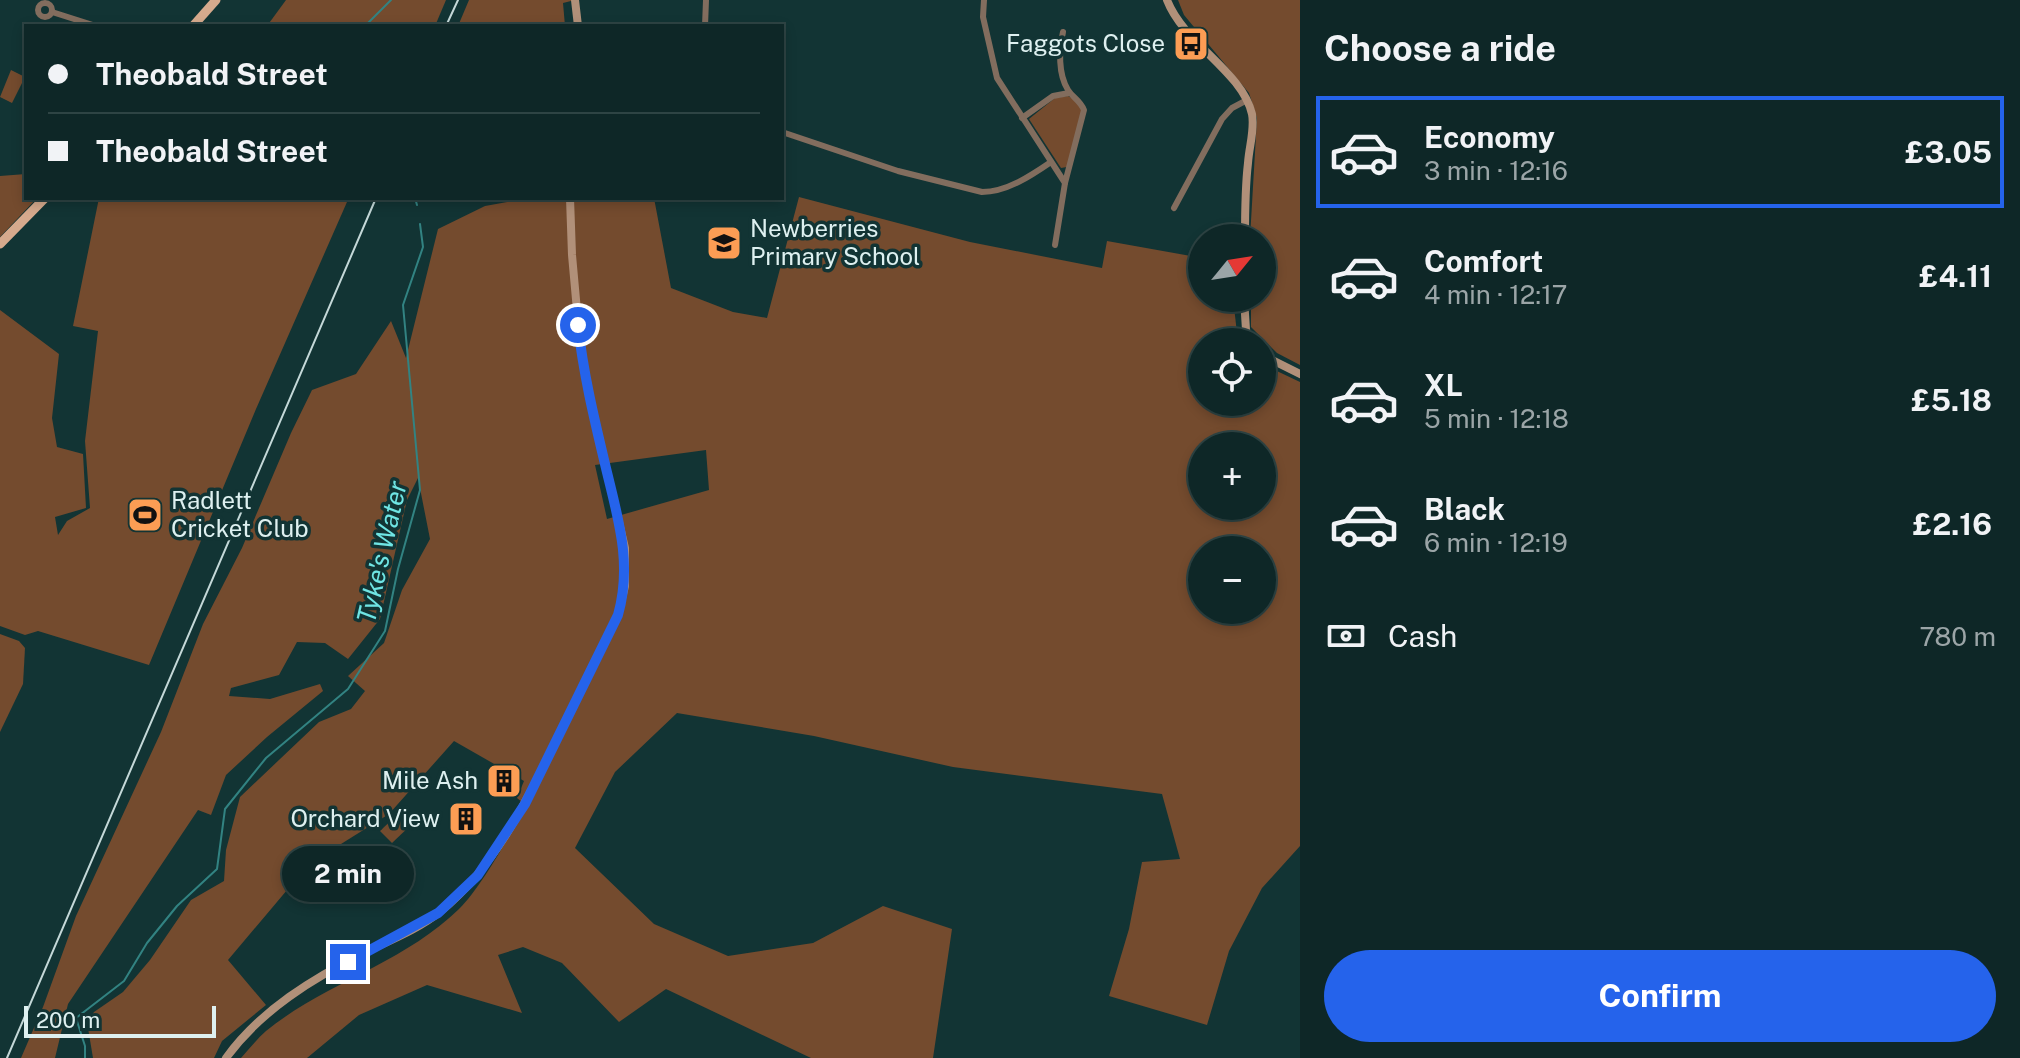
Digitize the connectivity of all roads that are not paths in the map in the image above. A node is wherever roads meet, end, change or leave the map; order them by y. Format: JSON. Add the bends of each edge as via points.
{"nodes":[{"id":1,"x":216,"y":0,"type":"edge"},
{"id":2,"x":575,"y":0,"type":"edge"},
{"id":3,"x":706,"y":0,"type":"edge"},
{"id":4,"x":984,"y":0,"type":"edge"},
{"id":5,"x":1167,"y":0,"type":"edge"},
{"id":6,"x":52,"y":12,"type":"dead end"},
{"id":7,"x":90,"y":24,"type":"edge"},
{"id":8,"x":195,"y":24,"type":"edge"},
{"id":9,"x":578,"y":24,"type":"edge"},
{"id":10,"x":705,"y":24,"type":"edge"},
{"id":11,"x":1063,"y":32,"type":"dead end"},
{"id":12,"x":1069,"y":93,"type":"junction"},
{"id":13,"x":1247,"y":100,"type":"junction"},
{"id":14,"x":1022,"y":118,"type":"junction"},
{"id":15,"x":784,"y":133,"type":"edge"},
{"id":16,"x":1051,"y":162,"type":"junction"},
{"id":17,"x":1065,"y":183,"type":"junction"},
{"id":18,"x":43,"y":200,"type":"edge"},
{"id":19,"x":570,"y":200,"type":"edge"},
{"id":20,"x":1174,"y":208,"type":"dead end"},
{"id":21,"x":1245,"y":224,"type":"edge"},
{"id":22,"x":0,"y":244,"type":"edge"},
{"id":23,"x":1055,"y":245,"type":"dead end"},
{"id":24,"x":1276,"y":362,"type":"edge"},
{"id":25,"x":1300,"y":374,"type":"edge"},
{"id":26,"x":226,"y":1058,"type":"edge"}],
"edges":[{"from":1,"to":8,"type":"main road"},
{"from":2,"to":9,"type":"street"},
{"from":3,"to":10,"type":"street"},
{"from":4,"to":14,"type":"street","via":[[997,78]]},
{"from":5,"to":13,"type":"street","via":[[1179,24]]},
{"from":6,"to":7,"type":"street"},
{"from":11,"to":12,"type":"street","via":[[1059,49]]},
{"from":12,"to":14,"type":"street","via":[[1053,96]]},
{"from":12,"to":17,"type":"street","via":[[1084,110]]},
{"from":13,"to":20,"type":"street","via":[[1222,119]]},
{"from":13,"to":21,"type":"street","via":[[1253,118]]},
{"from":14,"to":16,"type":"street"},
{"from":15,"to":16,"type":"street","via":[[982,192],[1026,178]]},
{"from":16,"to":17,"type":"street"},
{"from":17,"to":23,"type":"street"},
{"from":18,"to":22,"type":"main road"},
{"from":19,"to":26,"type":"street","via":[[582,358],[625,548],[618,615],[525,804],[478,875],[414,929],[282,1001],[257,1020]]},
{"from":24,"to":25,"type":"street"}]}
